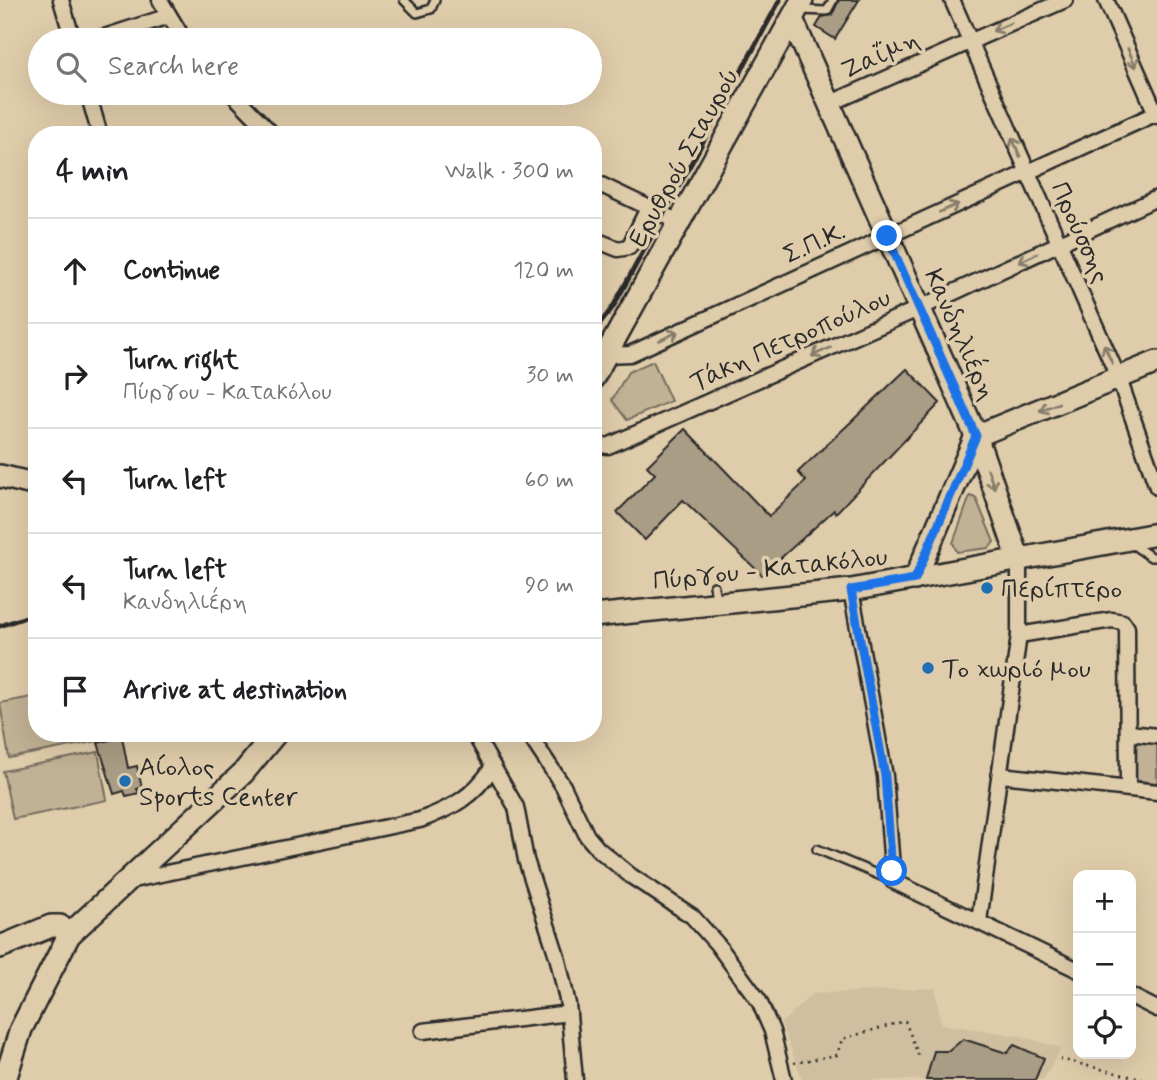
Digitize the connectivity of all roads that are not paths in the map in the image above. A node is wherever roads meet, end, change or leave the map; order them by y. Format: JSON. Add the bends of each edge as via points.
{"nodes":[{"id":1,"x":61,"y":0,"type":"edge"},
{"id":2,"x":160,"y":0,"type":"edge"},
{"id":3,"x":404,"y":0,"type":"edge"},
{"id":4,"x":435,"y":0,"type":"edge"},
{"id":5,"x":833,"y":0,"type":"edge"},
{"id":6,"x":952,"y":0,"type":"edge"},
{"id":7,"x":1065,"y":0,"type":"edge"},
{"id":8,"x":1106,"y":0,"type":"edge"},
{"id":9,"x":797,"y":10,"type":"edge"},
{"id":10,"x":169,"y":16,"type":"junction"},
{"id":11,"x":69,"y":28,"type":"edge"},
{"id":12,"x":132,"y":28,"type":"edge"},
{"id":13,"x":176,"y":28,"type":"edge"},
{"id":14,"x":970,"y":41,"type":"junction"},
{"id":15,"x":831,"y":103,"type":"junction"},
{"id":16,"x":91,"y":105,"type":"edge"},
{"id":17,"x":244,"y":105,"type":"edge"},
{"id":18,"x":1157,"y":114,"type":"edge"},
{"id":19,"x":97,"y":126,"type":"edge"},
{"id":20,"x":264,"y":126,"type":"edge"},
{"id":21,"x":1027,"y":172,"type":"junction"},
{"id":22,"x":602,"y":185,"type":"edge"},
{"id":23,"x":1157,"y":198,"type":"edge"},
{"id":24,"x":649,"y":208,"type":"junction"},
{"id":25,"x":679,"y":222,"type":"junction"},
{"id":26,"x":887,"y":236,"type":"junction"},
{"id":27,"x":602,"y":243,"type":"edge"},
{"id":28,"x":1059,"y":244,"type":"junction"},
{"id":29,"x":920,"y":308,"type":"junction"},
{"id":30,"x":605,"y":355,"type":"junction"},
{"id":31,"x":602,"y":361,"type":"edge"},
{"id":32,"x":1157,"y":362,"type":"edge"},
{"id":33,"x":1119,"y":379,"type":"junction"},
{"id":34,"x":976,"y":436,"type":"junction"},
{"id":35,"x":602,"y":445,"type":"edge"},
{"id":36,"x":0,"y":476,"type":"edge"},
{"id":37,"x":28,"y":483,"type":"edge"},
{"id":38,"x":1157,"y":487,"type":"edge"},
{"id":39,"x":1157,"y":534,"type":"edge"},
{"id":40,"x":1126,"y":540,"type":"junction"},
{"id":41,"x":1157,"y":556,"type":"edge"},
{"id":42,"x":1019,"y":560,"type":"junction"},
{"id":43,"x":915,"y":579,"type":"junction"},
{"id":44,"x":851,"y":590,"type":"junction"},
{"id":45,"x":602,"y":611,"type":"edge"},
{"id":46,"x":1019,"y":635,"type":"junction"},
{"id":47,"x":1129,"y":733,"type":"junction"},
{"id":48,"x":1157,"y":736,"type":"edge"},
{"id":49,"x":269,"y":742,"type":"edge"},
{"id":50,"x":479,"y":742,"type":"edge"},
{"id":51,"x":534,"y":742,"type":"edge"},
{"id":52,"x":492,"y":768,"type":"junction"},
{"id":53,"x":1001,"y":775,"type":"junction"},
{"id":54,"x":1128,"y":788,"type":"junction"},
{"id":55,"x":1157,"y":792,"type":"edge"},
{"id":56,"x":817,"y":849,"type":"dead end"},
{"id":57,"x":893,"y":881,"type":"junction"},
{"id":58,"x":127,"y":882,"type":"junction"},
{"id":59,"x":979,"y":920,"type":"junction"},
{"id":60,"x":69,"y":935,"type":"junction"},
{"id":61,"x":0,"y":947,"type":"edge"},
{"id":62,"x":1073,"y":967,"type":"edge"},
{"id":63,"x":1136,"y":998,"type":"edge"},
{"id":64,"x":1157,"y":1009,"type":"edge"},
{"id":65,"x":569,"y":1013,"type":"junction"},
{"id":66,"x":423,"y":1031,"type":"dead end"},
{"id":67,"x":5,"y":1080,"type":"edge"},
{"id":68,"x":575,"y":1080,"type":"edge"},
{"id":69,"x":784,"y":1080,"type":"edge"}],
"edges":[{"from":1,"to":11,"type":"street"},
{"from":2,"to":10,"type":"street"},
{"from":3,"to":4,"type":"lane","via":[[417,13],[431,9]]},
{"from":5,"to":9,"type":"lane","via":[[827,11]]},
{"from":6,"to":14,"type":"street","name":"Προύσσης"},
{"from":7,"to":14,"type":"street","name":"Ζαΐμη","one_way":true},
{"from":8,"to":18,"type":"street","one_way":true},
{"from":9,"to":15,"type":"main road","name":"Κανδηλιέρη"},
{"from":9,"to":25,"type":"main road","name":"Ερυθρού Σταυρού"},
{"from":10,"to":12,"type":"street"},
{"from":10,"to":13,"type":"street"},
{"from":14,"to":15,"type":"street","name":"Ζαΐμη"},
{"from":21,"to":14,"type":"street","name":"Προύσσης","one_way":true},
{"from":15,"to":26,"type":"main road","name":"Κανδηλιέρη"},
{"from":16,"to":19,"type":"street"},
{"from":17,"to":20,"type":"street"},
{"from":18,"to":21,"type":"street","name":"Σ.Π.Κ."},
{"from":26,"to":21,"type":"street","name":"Σ.Π.Κ.","one_way":true},
{"from":21,"to":28,"type":"street","name":"Προύσσης"},
{"from":22,"to":24,"type":"street"},
{"from":23,"to":28,"type":"street","name":"Τάκη Πετροπούλου"},
{"from":24,"to":25,"type":"street"},
{"from":24,"to":27,"type":"street","via":[[629,247],[618,249]]},
{"from":25,"to":30,"type":"main road","name":"Ερυθρού Σταυρού"},
{"from":26,"to":29,"type":"main road","name":"Κανδηλιέρη"},
{"from":30,"to":26,"type":"street","name":"Σ.Π.Κ.","one_way":true,"via":[[630,354]]},
{"from":28,"to":29,"type":"street","name":"Τάκη Πετροπούλου","one_way":true},
{"from":33,"to":28,"type":"street","name":"Προύσσης","one_way":true},
{"from":29,"to":34,"type":"main road","name":"Κανδηλιέρη"},
{"from":29,"to":35,"type":"street","name":"Τάκη Πετροπούλου","one_way":true},
{"from":30,"to":31,"type":"main road","name":"Ερυθρού Σταυρού"},
{"from":32,"to":33,"type":"main road"},
{"from":33,"to":34,"type":"main road","one_way":true},
{"from":33,"to":38,"type":"street","name":"Προύσσης"},
{"from":34,"to":42,"type":"main road","name":"Κανδηλιέρη","one_way":true},
{"from":34,"to":43,"type":"main road"},
{"from":36,"to":37,"type":"main road"},
{"from":39,"to":40,"type":"main road","name":"Πύργου - Κατακόλου"},
{"from":40,"to":41,"type":"lane","via":[[1151,557]]},
{"from":40,"to":42,"type":"main road","name":"Πύργου - Κατακόλου"},
{"from":42,"to":43,"type":"main road","name":"Πύργου - Κατακόλου"},
{"from":42,"to":46,"type":"street"},
{"from":43,"to":44,"type":"main road","name":"Πύργου - Κατακόλου"},
{"from":44,"to":45,"type":"main road","name":"Πύργου - Κατακόλου","via":[[716,595]]},
{"from":44,"to":57,"type":"street","via":[[885,776]]},
{"from":46,"to":47,"type":"street","via":[[1123,622],[1129,635]]},
{"from":46,"to":53,"type":"street"},
{"from":47,"to":48,"type":"street"},
{"from":47,"to":54,"type":"street"},
{"from":49,"to":58,"type":"main road","via":[[243,773]]},
{"from":50,"to":52,"type":"street"},
{"from":51,"to":69,"type":"street","via":[[597,849],[692,916],[759,1000]]},
{"from":52,"to":58,"type":"street","via":[[465,800],[420,820]]},
{"from":52,"to":65,"type":"street","via":[[516,807],[526,860],[557,956]]},
{"from":53,"to":54,"type":"street"},
{"from":53,"to":59,"type":"street"},
{"from":54,"to":55,"type":"street"},
{"from":56,"to":57,"type":"lane"},
{"from":57,"to":59,"type":"street"},
{"from":58,"to":60,"type":"main road"},
{"from":59,"to":62,"type":"street"},
{"from":60,"to":61,"type":"main road","via":[[60,926],[51,926]]},
{"from":60,"to":67,"type":"main road","via":[[21,1029]]},
{"from":63,"to":64,"type":"street"},
{"from":65,"to":66,"type":"street"},
{"from":65,"to":68,"type":"street"}]}
